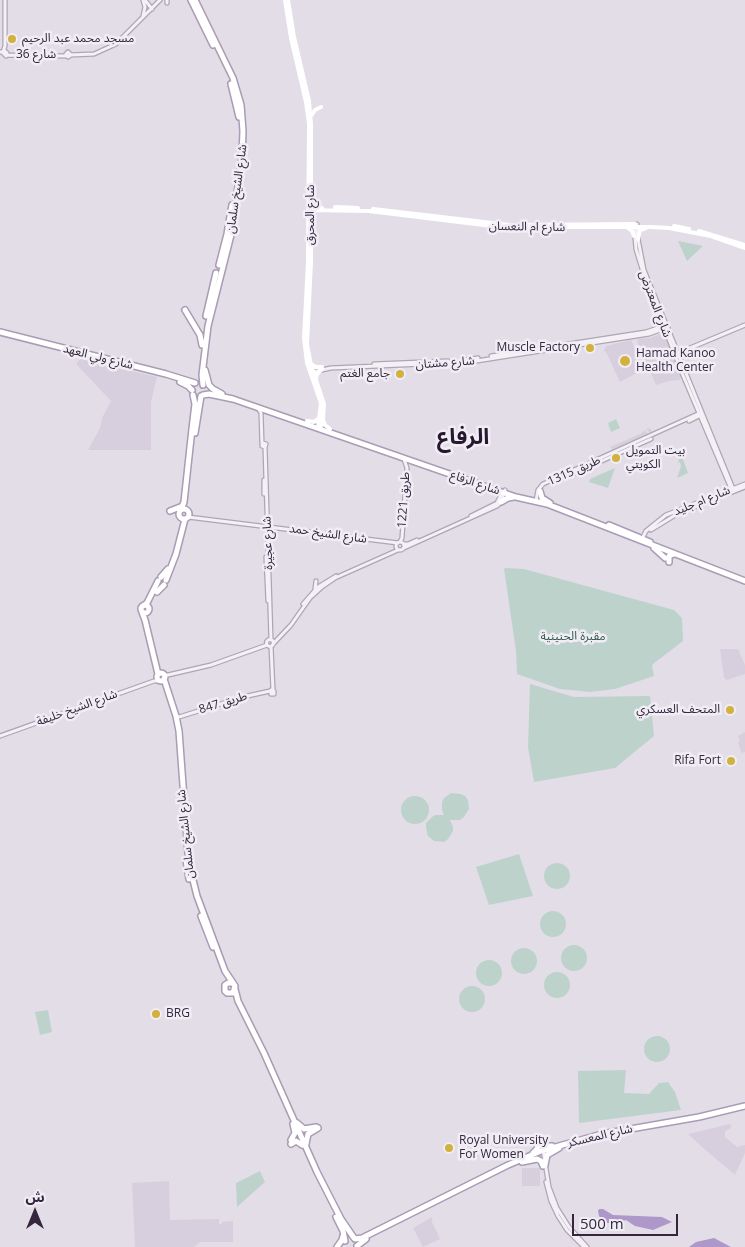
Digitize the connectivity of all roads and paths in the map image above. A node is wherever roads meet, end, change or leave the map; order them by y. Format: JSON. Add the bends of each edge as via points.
{"nodes":[{"id":1,"x":5,"y":0,"type":"edge"},
{"id":2,"x":143,"y":0,"type":"edge"},
{"id":3,"x":161,"y":0,"type":"edge"},
{"id":4,"x":286,"y":0,"type":"edge"},
{"id":5,"x":192,"y":1,"type":"edge"},
{"id":6,"x":152,"y":8,"type":"junction"},
{"id":7,"x":142,"y":18,"type":"junction"},
{"id":8,"x":130,"y":31,"type":"junction"},
{"id":9,"x":102,"y":51,"type":"junction"},
{"id":10,"x":4,"y":53,"type":"edge"},
{"id":11,"x":68,"y":54,"type":"junction"},
{"id":12,"x":76,"y":55,"type":"junction"},
{"id":13,"x":72,"y":62,"type":"dead end"},
{"id":14,"x":301,"y":72,"type":"junction"},
{"id":15,"x":309,"y":101,"type":"junction"},
{"id":16,"x":315,"y":106,"type":"dead end"},
{"id":17,"x":322,"y":107,"type":"dead end"},
{"id":18,"x":303,"y":113,"type":"dead end"},
{"id":19,"x":309,"y":116,"type":"junction"},
{"id":20,"x":310,"y":198,"type":"junction"},
{"id":21,"x":309,"y":209,"type":"junction"},
{"id":22,"x":320,"y":209,"type":"junction"},
{"id":23,"x":362,"y":209,"type":"junction"},
{"id":24,"x":311,"y":219,"type":"junction"},
{"id":25,"x":551,"y":222,"type":"junction"},
{"id":26,"x":487,"y":226,"type":"junction"},
{"id":27,"x":635,"y":226,"type":"junction"},
{"id":28,"x":500,"y":227,"type":"junction"},
{"id":29,"x":525,"y":227,"type":"junction"},
{"id":30,"x":623,"y":227,"type":"junction"},
{"id":31,"x":650,"y":227,"type":"junction"},
{"id":32,"x":636,"y":237,"type":"junction"},
{"id":33,"x":745,"y":247,"type":"edge"},
{"id":34,"x":637,"y":252,"type":"junction"},
{"id":35,"x":641,"y":268,"type":"junction"},
{"id":36,"x":309,"y":274,"type":"junction"},
{"id":37,"x":185,"y":310,"type":"dead end"},
{"id":38,"x":658,"y":311,"type":"junction"},
{"id":39,"x":745,"y":325,"type":"edge"},
{"id":40,"x":666,"y":327,"type":"junction"},
{"id":41,"x":655,"y":331,"type":"junction"},
{"id":42,"x":0,"y":333,"type":"edge"},
{"id":43,"x":669,"y":338,"type":"junction"},
{"id":44,"x":674,"y":344,"type":"junction"},
{"id":45,"x":202,"y":345,"type":"junction"},
{"id":46,"x":494,"y":351,"type":"dead end"},
{"id":47,"x":540,"y":351,"type":"junction"},
{"id":48,"x":683,"y":351,"type":"junction"},
{"id":49,"x":205,"y":352,"type":"junction"},
{"id":50,"x":77,"y":353,"type":"junction"},
{"id":51,"x":526,"y":353,"type":"junction"},
{"id":52,"x":492,"y":356,"type":"junction"},
{"id":53,"x":309,"y":360,"type":"junction"},
{"id":54,"x":410,"y":365,"type":"junction"},
{"id":55,"x":331,"y":366,"type":"junction"},
{"id":56,"x":682,"y":366,"type":"junction"},
{"id":57,"x":322,"y":368,"type":"junction"},
{"id":58,"x":406,"y":368,"type":"dead end"},
{"id":59,"x":200,"y":369,"type":"junction"},
{"id":60,"x":311,"y":372,"type":"junction"},
{"id":61,"x":173,"y":379,"type":"junction"},
{"id":62,"x":187,"y":381,"type":"junction"},
{"id":63,"x":316,"y":381,"type":"junction"},
{"id":64,"x":195,"y":383,"type":"junction"},
{"id":65,"x":204,"y":386,"type":"junction"},
{"id":66,"x":192,"y":392,"type":"junction"},
{"id":67,"x":222,"y":394,"type":"junction"},
{"id":68,"x":202,"y":395,"type":"junction"},
{"id":69,"x":213,"y":395,"type":"junction"},
{"id":70,"x":696,"y":405,"type":"junction"},
{"id":71,"x":199,"y":406,"type":"junction"},
{"id":72,"x":257,"y":407,"type":"junction"},
{"id":73,"x":194,"y":411,"type":"junction"},
{"id":74,"x":267,"y":411,"type":"junction"},
{"id":75,"x":702,"y":413,"type":"junction"},
{"id":76,"x":696,"y":417,"type":"junction"},
{"id":77,"x":703,"y":420,"type":"junction"},
{"id":78,"x":306,"y":421,"type":"junction"},
{"id":79,"x":320,"y":424,"type":"junction"},
{"id":80,"x":264,"y":445,"type":"junction"},
{"id":81,"x":404,"y":458,"type":"junction"},
{"id":82,"x":412,"y":461,"type":"junction"},
{"id":83,"x":730,"y":482,"type":"junction"},
{"id":84,"x":744,"y":485,"type":"edge"},
{"id":85,"x":496,"y":490,"type":"junction"},
{"id":86,"x":733,"y":490,"type":"junction"},
{"id":87,"x":503,"y":491,"type":"junction"},
{"id":88,"x":539,"y":491,"type":"junction"},
{"id":89,"x":719,"y":494,"type":"junction"},
{"id":90,"x":516,"y":497,"type":"junction"},
{"id":91,"x":184,"y":498,"type":"junction"},
{"id":92,"x":535,"y":500,"type":"junction"},
{"id":93,"x":500,"y":501,"type":"junction"},
{"id":94,"x":550,"y":503,"type":"junction"},
{"id":95,"x":170,"y":511,"type":"dead end"},
{"id":96,"x":185,"y":514,"type":"junction"},
{"id":97,"x":266,"y":526,"type":"junction"},
{"id":98,"x":645,"y":540,"type":"junction"},
{"id":99,"x":400,"y":545,"type":"junction"},
{"id":100,"x":676,"y":555,"type":"junction"},
{"id":101,"x":745,"y":580,"type":"edge"},
{"id":102,"x":326,"y":581,"type":"junction"},
{"id":103,"x":315,"y":589,"type":"junction"},
{"id":104,"x":271,"y":632,"type":"junction"},
{"id":105,"x":279,"y":635,"type":"junction"},
{"id":106,"x":270,"y":643,"type":"junction"},
{"id":107,"x":161,"y":678,"type":"junction"},
{"id":108,"x":271,"y":691,"type":"joint"},
{"id":109,"x":178,"y":718,"type":"junction"},
{"id":110,"x":0,"y":736,"type":"edge"},
{"id":111,"x":204,"y":926,"type":"junction"},
{"id":112,"x":211,"y":933,"type":"junction"},
{"id":113,"x":232,"y":983,"type":"junction"},
{"id":114,"x":225,"y":985,"type":"junction"},
{"id":115,"x":235,"y":989,"type":"junction"},
{"id":116,"x":229,"y":994,"type":"junction"},
{"id":117,"x":745,"y":1107,"type":"edge"},
{"id":118,"x":293,"y":1121,"type":"junction"},
{"id":119,"x":302,"y":1145,"type":"junction"},
{"id":120,"x":561,"y":1146,"type":"junction"},
{"id":121,"x":542,"y":1152,"type":"junction"},
{"id":122,"x":309,"y":1154,"type":"junction"},
{"id":123,"x":531,"y":1155,"type":"junction"},
{"id":124,"x":522,"y":1162,"type":"junction"},
{"id":125,"x":544,"y":1165,"type":"junction"},
{"id":126,"x":344,"y":1228,"type":"junction"},
{"id":127,"x":370,"y":1234,"type":"junction"},
{"id":128,"x":354,"y":1239,"type":"junction"},
{"id":129,"x":345,"y":1244,"type":"edge"},
{"id":130,"x":357,"y":1246,"type":"edge"},
{"id":131,"x":338,"y":1247,"type":"edge"},
{"id":132,"x":585,"y":1247,"type":"edge"}],
"edges":[{"from":1,"to":10,"type":"street"},
{"from":2,"to":7,"type":"street"},
{"from":3,"to":6,"type":"street","name":"شارع 36"},
{"from":4,"to":14,"type":"main road","name":"شارع المحرق"},
{"from":5,"to":45,"type":"main road","name":"شارع الشيخ سلمان","via":[[228,76],[240,130],[227,234],[209,300]]},
{"from":5,"to":49,"type":"main road","name":"شارع الشيخ سلمان","via":[[233,78],[244,132],[232,231],[212,307]]},
{"from":6,"to":7,"type":"street","name":"شارع 36"},
{"from":6,"to":8,"type":"street","name":"شارع 36"},
{"from":7,"to":8,"type":"street","name":"شارع 36"},
{"from":8,"to":9,"type":"street","name":"شارع 36"},
{"from":9,"to":11,"type":"street","name":"شارع 36"},
{"from":9,"to":12,"type":"street","name":"شارع 36"},
{"from":10,"to":11,"type":"street","name":"شارع 36"},
{"from":11,"to":12,"type":"street","name":"شارع 36"},
{"from":12,"to":13,"type":"street"},
{"from":14,"to":15,"type":"main road","name":"شارع المحرق"},
{"from":14,"to":19,"type":"main road","name":"شارع المحرق"},
{"from":15,"to":16,"type":"main road"},
{"from":15,"to":19,"type":"main road","name":"شارع المحرق"},
{"from":17,"to":19,"type":"main road"},
{"from":18,"to":19,"type":"main road"},
{"from":19,"to":20,"type":"main road","name":"شارع المحرق","via":[[312,140]]},
{"from":19,"to":21,"type":"main road","name":"شارع المحرق"},
{"from":20,"to":21,"type":"main road","name":"شارع المحرق"},
{"from":20,"to":22,"type":"main road"},
{"from":21,"to":22,"type":"main road","name":"شارع ام النعسان"},
{"from":21,"to":24,"type":"main road","name":"شارع المحرق"},
{"from":21,"to":36,"type":"main road","name":"شارع المحرق"},
{"from":22,"to":23,"type":"main road","name":"شارع ام النعسان"},
{"from":22,"to":24,"type":"main road","via":[[313,212]]},
{"from":23,"to":25,"type":"main road","name":"شارع ام النعسان","via":[[495,224]]},
{"from":23,"to":26,"type":"main road","name":"شارع ام النعسان"},
{"from":24,"to":36,"type":"main road","name":"شارع المحرق"},
{"from":25,"to":27,"type":"main road","name":"شارع ام النعسان"},
{"from":25,"to":29,"type":"main road"},
{"from":26,"to":28,"type":"main road","name":"شارع ام النعسان"},
{"from":26,"to":28,"type":"main road","via":[[494,231]]},
{"from":27,"to":30,"type":"main road","name":"شارع ام النعسان"},
{"from":27,"to":31,"type":"main road","name":"شارع ام النعسان"},
{"from":27,"to":32,"type":"street","name":"شارع المعترض"},
{"from":27,"to":33,"type":"main road","name":"شارع ام النعسان","via":[[711,233]]},
{"from":28,"to":29,"type":"main road","name":"شارع ام النعسان"},
{"from":29,"to":30,"type":"main road","name":"شارع ام النعسان"},
{"from":30,"to":32,"type":"main road","via":[[630,229]]},
{"from":31,"to":32,"type":"main road","via":[[641,229]]},
{"from":31,"to":33,"type":"main road","name":"شارع ام النعسان","via":[[697,233]]},
{"from":32,"to":34,"type":"street","name":"شارع المعترض"},
{"from":32,"to":40,"type":"street","name":"شارع المعترض","via":[[644,270]]},
{"from":34,"to":35,"type":"street","name":"شارع المعترض"},
{"from":34,"to":35,"type":"street","via":[[635,262]]},
{"from":35,"to":38,"type":"street","name":"شارع المعترض"},
{"from":36,"to":53,"type":"main road","name":"شارع المحرق"},
{"from":36,"to":60,"type":"main road","name":"شارع المحرق","via":[[304,338]]},
{"from":37,"to":45,"type":"main road"},
{"from":38,"to":40,"type":"street","name":"شارع المعترض"},
{"from":38,"to":41,"type":"street","via":[[660,323]]},
{"from":39,"to":48,"type":"street"},
{"from":40,"to":41,"type":"street","name":"شارع مشتان"},
{"from":40,"to":43,"type":"street","name":"شارع المعترض"},
{"from":40,"to":44,"type":"street","name":"شارع المعترض"},
{"from":41,"to":43,"type":"street"},
{"from":41,"to":47,"type":"street","name":"شارع مشتان","via":[[623,341]]},
{"from":41,"to":52,"type":"street","name":"شارع مشتان"},
{"from":42,"to":50,"type":"main road","name":"شارع ولي العهد"},
{"from":42,"to":50,"type":"main road","name":"شارع ولي العهد"},
{"from":43,"to":70,"type":"street","name":"شارع المعترض"},
{"from":44,"to":48,"type":"street","via":[[678,351]]},
{"from":44,"to":56,"type":"street","name":"شارع المعترض"},
{"from":45,"to":59,"type":"main road","name":"شارع الشيخ سلمان"},
{"from":46,"to":52,"type":"street"},
{"from":47,"to":51,"type":"street","name":"شارع مشتان"},
{"from":47,"to":51,"type":"street","via":[[533,357]]},
{"from":48,"to":56,"type":"street","via":[[680,355]]},
{"from":49,"to":65,"type":"main road","name":"شارع الشيخ سلمان"},
{"from":49,"to":67,"type":"main road","via":[[207,382]]},
{"from":50,"to":61,"type":"main road","name":"شارع ولي العهد"},
{"from":50,"to":62,"type":"main road","name":"شارع ولي العهد"},
{"from":51,"to":54,"type":"street","name":"شارع مشتان","via":[[470,362]]},
{"from":52,"to":55,"type":"street","name":"شارع مشتان","via":[[454,361]]},
{"from":53,"to":57,"type":"main road","via":[[313,367]]},
{"from":53,"to":60,"type":"main road","name":"شارع المحرق"},
{"from":54,"to":55,"type":"street","name":"شارع مشتان"},
{"from":54,"to":58,"type":"street"},
{"from":55,"to":57,"type":"street","name":"شارع مشتان"},
{"from":56,"to":75,"type":"street","name":"شارع المعترض"},
{"from":57,"to":60,"type":"street","name":"شارع مشتان"},
{"from":57,"to":63,"type":"main road","via":[[316,375]]},
{"from":59,"to":62,"type":"main road","via":[[197,378]]},
{"from":59,"to":64,"type":"main road","name":"شارع الشيخ سلمان"},
{"from":60,"to":63,"type":"main road","name":"شارع المحرق"},
{"from":60,"to":79,"type":"main road","name":"شارع المحرق","via":[[321,400]]},
{"from":61,"to":66,"type":"main road","name":"شارع ولي العهد","via":[[185,384]]},
{"from":61,"to":73,"type":"main road","via":[[188,390]]},
{"from":62,"to":64,"type":"main road","name":"شارع ولي العهد"},
{"from":63,"to":79,"type":"main road","name":"شارع المحرق","via":[[324,400]]},
{"from":64,"to":65,"type":"main road","name":"شارع ولي العهد"},
{"from":64,"to":66,"type":"main road","name":"شارع الشيخ سلمان"},
{"from":65,"to":67,"type":"main road","name":"شارع الرفاع"},
{"from":65,"to":68,"type":"main road","name":"شارع الشيخ سلمان"},
{"from":66,"to":68,"type":"main road","name":"شارع الرفاع","via":[[197,397]]},
{"from":66,"to":73,"type":"main road","name":"شارع الشيخ سلمان"},
{"from":67,"to":78,"type":"main road","name":"شارع الرفاع"},
{"from":68,"to":69,"type":"main road","name":"شارع الرفاع"},
{"from":68,"to":71,"type":"main road","name":"شارع الشيخ سلمان"},
{"from":69,"to":71,"type":"main road","via":[[204,397]]},
{"from":69,"to":72,"type":"main road","name":"شارع الرفاع"},
{"from":70,"to":75,"type":"street","name":"شارع المعترض"},
{"from":70,"to":76,"type":"street"},
{"from":71,"to":96,"type":"main road","name":"شارع الشيخ سلمان"},
{"from":72,"to":74,"type":"main road","name":"شارع الرفاع"},
{"from":72,"to":80,"type":"street","name":"شارع عجيرة","via":[[262,412]]},
{"from":73,"to":91,"type":"main road","name":"شارع الشيخ سلمان"},
{"from":74,"to":79,"type":"main road","name":"شارع الرفاع"},
{"from":74,"to":80,"type":"street","name":"شارع عجيرة","via":[[263,413]]},
{"from":75,"to":76,"type":"street","name":"طريق 1315"},
{"from":75,"to":77,"type":"street","name":"شارع المعترض"},
{"from":75,"to":83,"type":"street","name":"شارع المعترض"},
{"from":76,"to":77,"type":"street"},
{"from":76,"to":88,"type":"street","name":"طريق 1315","via":[[542,486]]},
{"from":77,"to":83,"type":"street","name":"شارع المعترض"},
{"from":78,"to":79,"type":"main road","name":"شارع الرفاع"},
{"from":78,"to":79,"type":"main road"},
{"from":79,"to":81,"type":"main road","name":"شارع الرفاع"},
{"from":79,"to":87,"type":"main road","name":"شارع الرفاع"},
{"from":80,"to":97,"type":"street","name":"شارع عجيرة"},
{"from":81,"to":82,"type":"main road","name":"شارع الرفاع"},
{"from":81,"to":99,"type":"street","name":"طريق 1221","via":[[407,468]]},
{"from":82,"to":85,"type":"main road","name":"شارع الرفاع"},
{"from":82,"to":99,"type":"street","name":"طريق 1221","via":[[408,466]]},
{"from":83,"to":84,"type":"street"},
{"from":83,"to":86,"type":"street","name":"شارع المعترض"},
{"from":83,"to":89,"type":"street","via":[[728,488]]},
{"from":84,"to":86,"type":"street","name":"شارع ام جليد"},
{"from":85,"to":87,"type":"main road","name":"شارع الرفاع"},
{"from":85,"to":93,"type":"main road"},
{"from":86,"to":89,"type":"street","name":"شارع ام جليد"},
{"from":86,"to":98,"type":"street","name":"شارع ام جليد","via":[[672,516]]},
{"from":87,"to":90,"type":"main road","name":"شارع الرفاع"},
{"from":87,"to":92,"type":"main road","name":"شارع الرفاع"},
{"from":87,"to":93,"type":"street"},
{"from":88,"to":92,"type":"main road"},
{"from":88,"to":94,"type":"main road","via":[[542,498]]},
{"from":89,"to":98,"type":"street","name":"شارع ام جليد","via":[[666,515]]},
{"from":90,"to":92,"type":"main road","name":"شارع الرفاع"},
{"from":90,"to":93,"type":"main road"},
{"from":91,"to":95,"type":"main road","via":[[179,508]]},
{"from":91,"to":96,"type":"main road","name":"شارع الشيخ سلمان"},
{"from":92,"to":94,"type":"main road","name":"شارع الرفاع"},
{"from":92,"to":98,"type":"main road","name":"شارع الرفاع"},
{"from":93,"to":99,"type":"street","via":[[427,536]]},
{"from":94,"to":98,"type":"main road","name":"شارع الرفاع"},
{"from":96,"to":97,"type":"street","name":"شارع الشيخ حمد"},
{"from":96,"to":107,"type":"main road","name":"شارع الشيخ سلمان","via":[[176,554],[146,603]]},
{"from":97,"to":99,"type":"street","name":"شارع الشيخ حمد"},
{"from":97,"to":104,"type":"street","name":"شارع عجيرة"},
{"from":97,"to":106,"type":"street","name":"شارع عجيرة"},
{"from":98,"to":100,"type":"main road","name":"شارع الرفاع"},
{"from":98,"to":100,"type":"main road","via":[[667,560],[669,556]]},
{"from":98,"to":101,"type":"main road","name":"شارع الرفاع"},
{"from":99,"to":102,"type":"street"},
{"from":99,"to":106,"type":"street","via":[[322,587],[291,625]]},
{"from":100,"to":101,"type":"main road","name":"شارع الرفاع"},
{"from":102,"to":103,"type":"street"},
{"from":102,"to":103,"type":"street","via":[[317,581]]},
{"from":103,"to":105,"type":"street"},
{"from":104,"to":105,"type":"street"},
{"from":104,"to":106,"type":"street","name":"شارع عجيرة"},
{"from":105,"to":106,"type":"street"},
{"from":106,"to":107,"type":"street","name":"شارع الشيخ خليفة","via":[[210,665]]},
{"from":106,"to":108,"type":"street","name":"شارع عجيرة"},
{"from":107,"to":109,"type":"main road","name":"شارع الشيخ سلمان"},
{"from":107,"to":110,"type":"street","name":"شارع الشيخ خليفة"},
{"from":107,"to":111,"type":"main road","name":"شارع الشيخ سلمان","via":[[178,745],[187,870]]},
{"from":108,"to":109,"type":"street","name":"طريق 847"},
{"from":109,"to":112,"type":"main road","name":"شارع الشيخ سلمان","via":[[191,870]]},
{"from":111,"to":112,"type":"main road"},
{"from":111,"to":114,"type":"main road","name":"شارع الشيخ سلمان","via":[[225,977]]},
{"from":112,"to":113,"type":"main road","name":"شارع الشيخ سلمان"},
{"from":113,"to":114,"type":"main road"},
{"from":113,"to":115,"type":"main road"},
{"from":114,"to":116,"type":"main road"},
{"from":115,"to":116,"type":"main road"},
{"from":115,"to":118,"type":"main road"},
{"from":116,"to":118,"type":"main road"},
{"from":117,"to":120,"type":"main road","name":"شارع المعسكر","via":[[705,1119]]},
{"from":118,"to":119,"type":"main road"},
{"from":118,"to":119,"type":"main road","via":[[295,1133],[291,1142]]},
{"from":118,"to":122,"type":"main road"},
{"from":118,"to":122,"type":"main road","via":[[303,1128],[317,1127],[306,1138]]},
{"from":119,"to":126,"type":"main road"},
{"from":120,"to":121,"type":"main road","name":"شارع المعسكر"},
{"from":120,"to":123,"type":"main road","via":[[547,1146],[540,1142]]},
{"from":120,"to":125,"type":"main road","via":[[547,1155]]},
{"from":121,"to":123,"type":"main road","name":"شارع المعسكر"},
{"from":121,"to":124,"type":"main road","name":"شارع المعسكر"},
{"from":121,"to":125,"type":"street"},
{"from":122,"to":126,"type":"main road"},
{"from":123,"to":127,"type":"main road","name":"شارع المعسكر"},
{"from":124,"to":125,"type":"main road","via":[[537,1159]]},
{"from":124,"to":130,"type":"main road","name":"شارع المعسكر"},
{"from":125,"to":132,"type":"street","via":[[554,1209],[567,1230]]},
{"from":126,"to":127,"type":"main road","via":[[358,1236]]},
{"from":126,"to":128,"type":"main road"},
{"from":126,"to":129,"type":"main road"},
{"from":126,"to":131,"type":"main road"},
{"from":127,"to":128,"type":"main road","name":"شارع المعسكر"},
{"from":128,"to":129,"type":"main road","name":"شارع المعسكر","via":[[348,1238]]},
{"from":128,"to":130,"type":"main road"},
{"from":129,"to":131,"type":"main road"}]}
